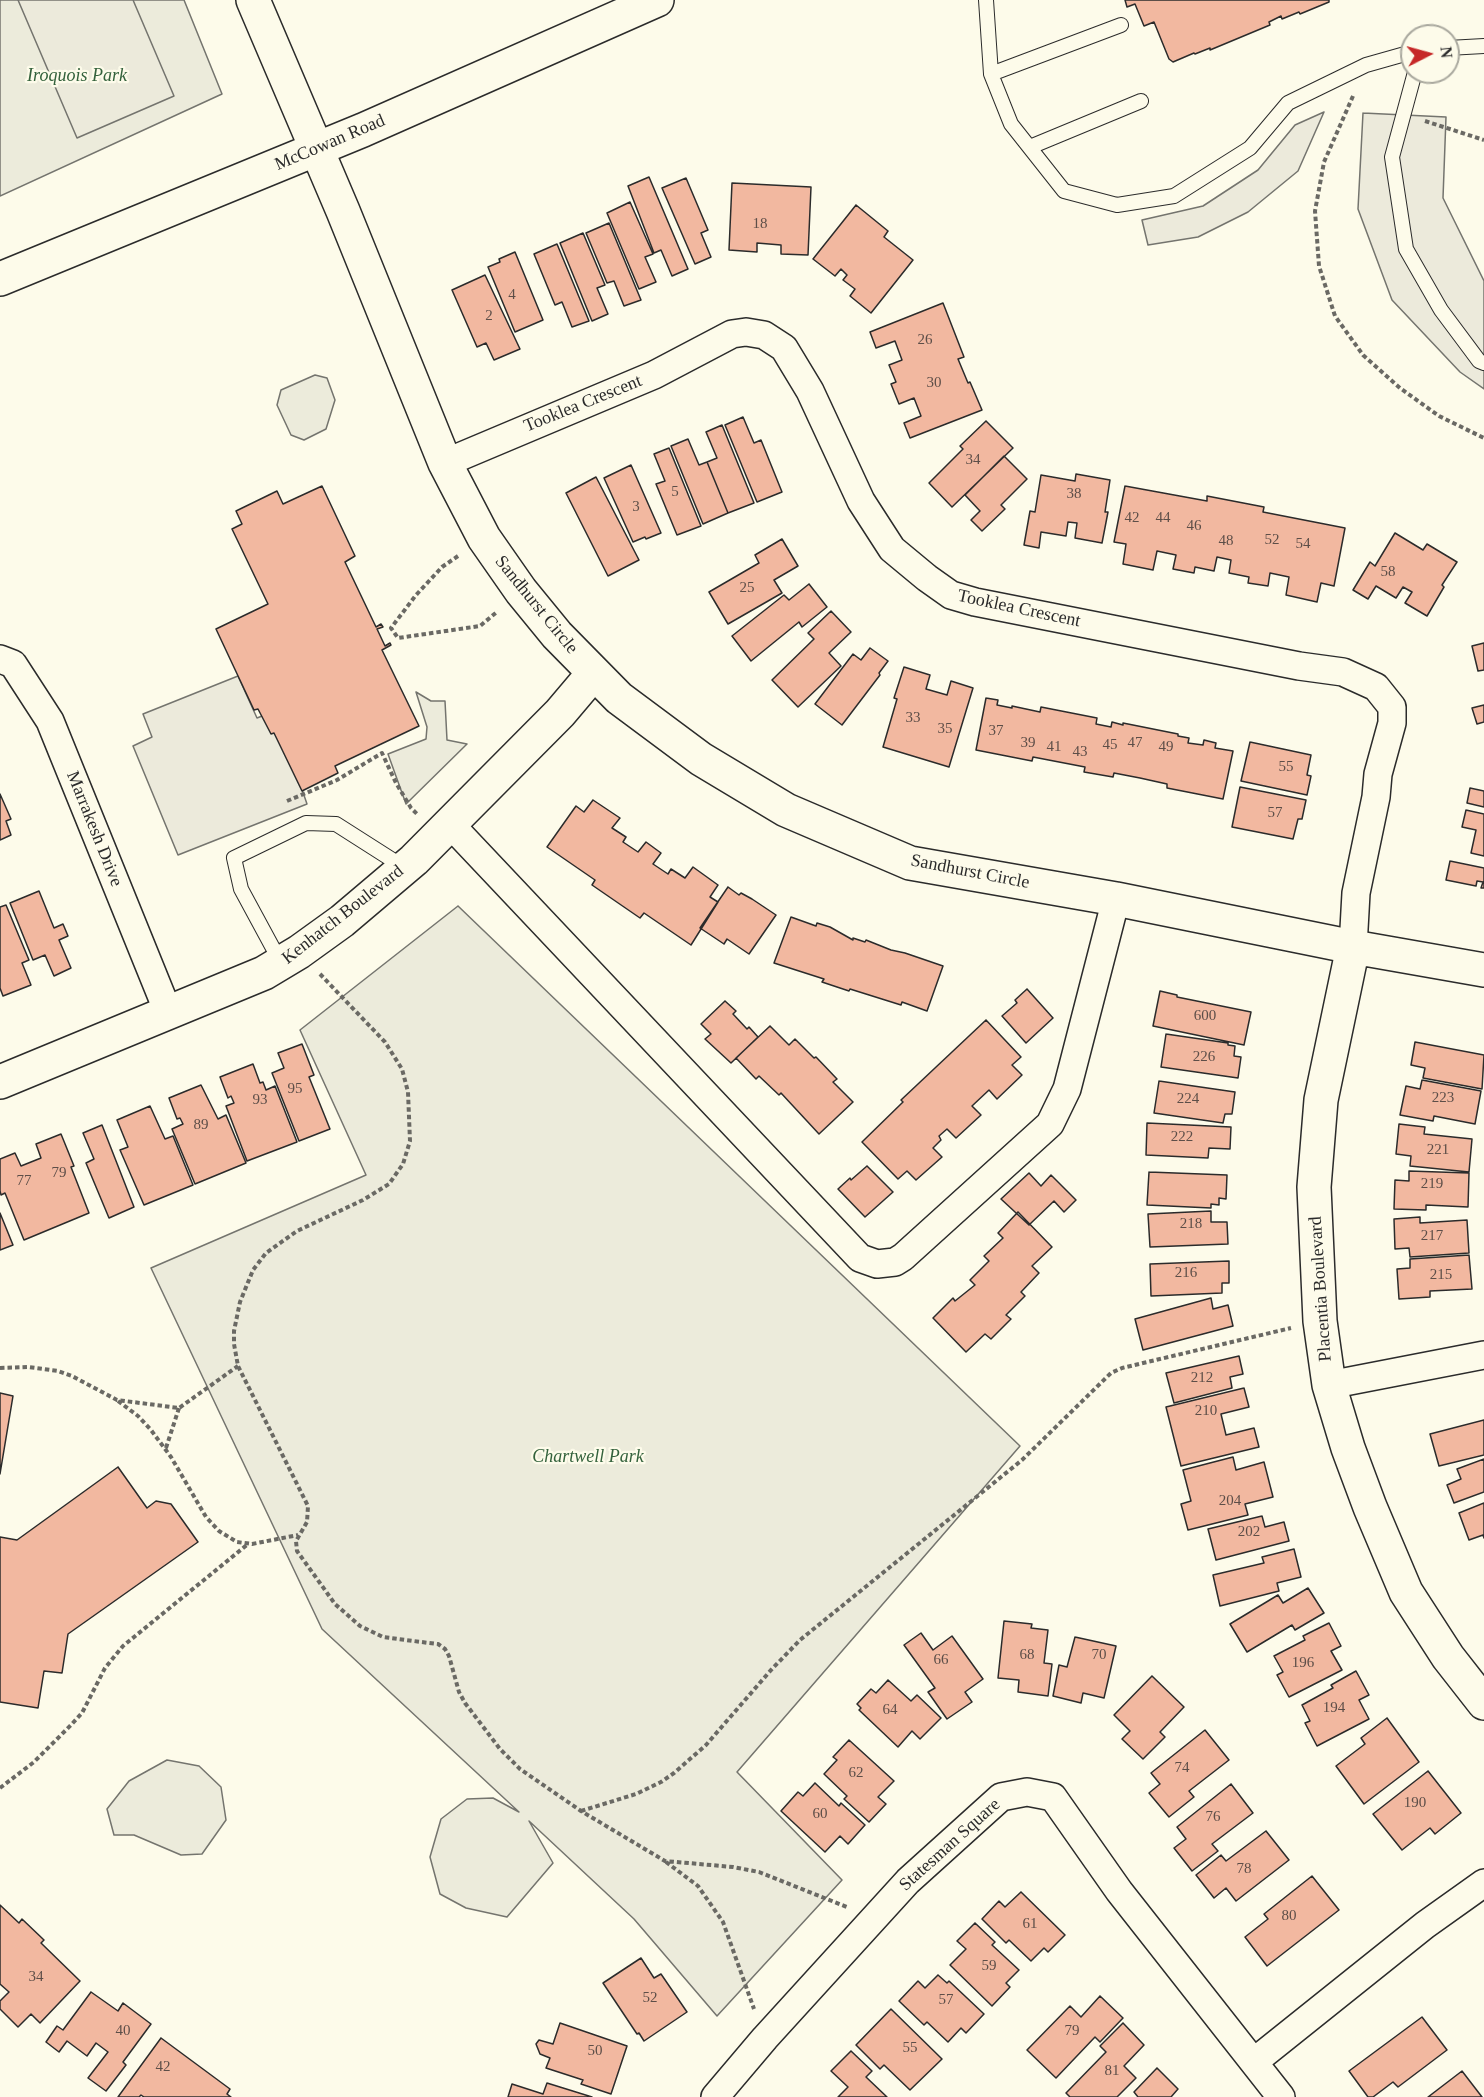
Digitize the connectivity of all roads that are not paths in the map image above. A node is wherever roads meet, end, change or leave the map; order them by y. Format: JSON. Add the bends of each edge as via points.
{"nodes":[{"id":1,"x":253,"y":0,"type":"edge"},
{"id":2,"x":657,"y":0,"type":"edge"},
{"id":3,"x":986,"y":0,"type":"edge"},
{"id":4,"x":1121,"y":25,"type":"dead end"},
{"id":5,"x":1484,"y":46,"type":"edge"},
{"id":6,"x":1460,"y":47,"type":"edge"},
{"id":7,"x":1400,"y":55,"type":"edge"},
{"id":8,"x":991,"y":74,"type":"junction"},
{"id":9,"x":1411,"y":84,"type":"edge"},
{"id":10,"x":1141,"y":101,"type":"dead end"},
{"id":11,"x":1030,"y":147,"type":"junction"},
{"id":12,"x":316,"y":149,"type":"junction"},
{"id":13,"x":0,"y":279,"type":"edge"},
{"id":14,"x":1484,"y":363,"type":"edge"},
{"id":15,"x":445,"y":463,"type":"junction"},
{"id":16,"x":0,"y":659,"type":"edge"},
{"id":17,"x":593,"y":674,"type":"junction"},
{"id":18,"x":445,"y":829,"type":"junction"},
{"id":19,"x":405,"y":868,"type":"junction"},
{"id":20,"x":1116,"y":899,"type":"junction"},
{"id":21,"x":1353,"y":947,"type":"junction"},
{"id":22,"x":290,"y":958,"type":"junction"},
{"id":23,"x":1484,"y":970,"type":"edge"},
{"id":24,"x":168,"y":1012,"type":"junction"},
{"id":25,"x":0,"y":1082,"type":"edge"},
{"id":26,"x":1484,"y":1354,"type":"edge"},
{"id":27,"x":1329,"y":1385,"type":"junction"},
{"id":28,"x":1484,"y":1703,"type":"edge"},
{"id":29,"x":1484,"y":1883,"type":"edge"},
{"id":30,"x":1254,"y":2061,"type":"junction"},
{"id":31,"x":715,"y":2097,"type":"edge"},
{"id":32,"x":1281,"y":2097,"type":"edge"}],
"edges":[{"from":1,"to":12,"type":"street","name":"Sandhurst Circle"},
{"from":2,"to":12,"type":"street","name":"McCowan Road"},
{"from":3,"to":8,"type":"lane"},
{"from":4,"to":8,"type":"lane"},
{"from":5,"to":6,"type":"lane"},
{"from":7,"to":11,"type":"lane","via":[[1366,65],[1288,103],[1250,148],[1174,196],[1117,204],[1064,191]]},
{"from":8,"to":11,"type":"lane","via":[[1011,124]]},
{"from":9,"to":14,"type":"lane","via":[[1392,157],[1406,249],[1441,310]]},
{"from":10,"to":11,"type":"lane"},
{"from":12,"to":13,"type":"street","name":"McCowan Road"},
{"from":12,"to":15,"type":"street","name":"Sandhurst Circle"},
{"from":15,"to":17,"type":"street","name":"Sandhurst Circle","via":[[484,538],[521,591]]},
{"from":15,"to":21,"type":"street","name":"Tooklea Crescent","via":[[654,375],[732,334],[764,335],[784,348],[810,391],[861,501],[892,549],[951,595],[1343,672],[1376,687],[1392,707],[1392,723],[1378,774],[1356,893]]},
{"from":16,"to":24,"type":"street","name":"Marrakesh Drive","via":[[13,664],[50,721]]},
{"from":17,"to":18,"type":"street","name":"Kenhatch Boulevard","via":[[560,713]]},
{"from":17,"to":20,"type":"street","name":"Sandhurst Circle","via":[[700,759],[786,810],[910,863]]},
{"from":18,"to":19,"type":"street","name":"Kenhatch Boulevard"},
{"from":18,"to":20,"type":"street","via":[[860,1258],[877,1264],[903,1257],[1050,1124],[1067,1089]]},
{"from":19,"to":22,"type":"street","name":"Kenhatch Boulevard"},
{"from":19,"to":22,"type":"lane","via":[[336,824],[306,823],[234,858],[241,889]]},
{"from":20,"to":21,"type":"street","name":"Sandhurst Circle"},
{"from":21,"to":23,"type":"street","name":"Sandhurst Circle"},
{"from":21,"to":27,"type":"street","name":"Placentia Boulevard","via":[[1321,1100],[1314,1187],[1320,1322]]},
{"from":22,"to":24,"type":"street","name":"Kenhatch Boulevard","via":[[264,973]]},
{"from":24,"to":25,"type":"street","name":"Kenhatch Boulevard"},
{"from":26,"to":27,"type":"street"},
{"from":27,"to":28,"type":"street","name":"Placentia Boulevard","via":[[1348,1449],[1406,1592],[1448,1657]]},
{"from":29,"to":30,"type":"street"},
{"from":30,"to":31,"type":"street","name":"Statesman Square","via":[[1119,1891],[1053,1797],[1028,1792],[1001,1797],[908,1881]]},
{"from":30,"to":32,"type":"street","name":"Statesman Square"}]}
